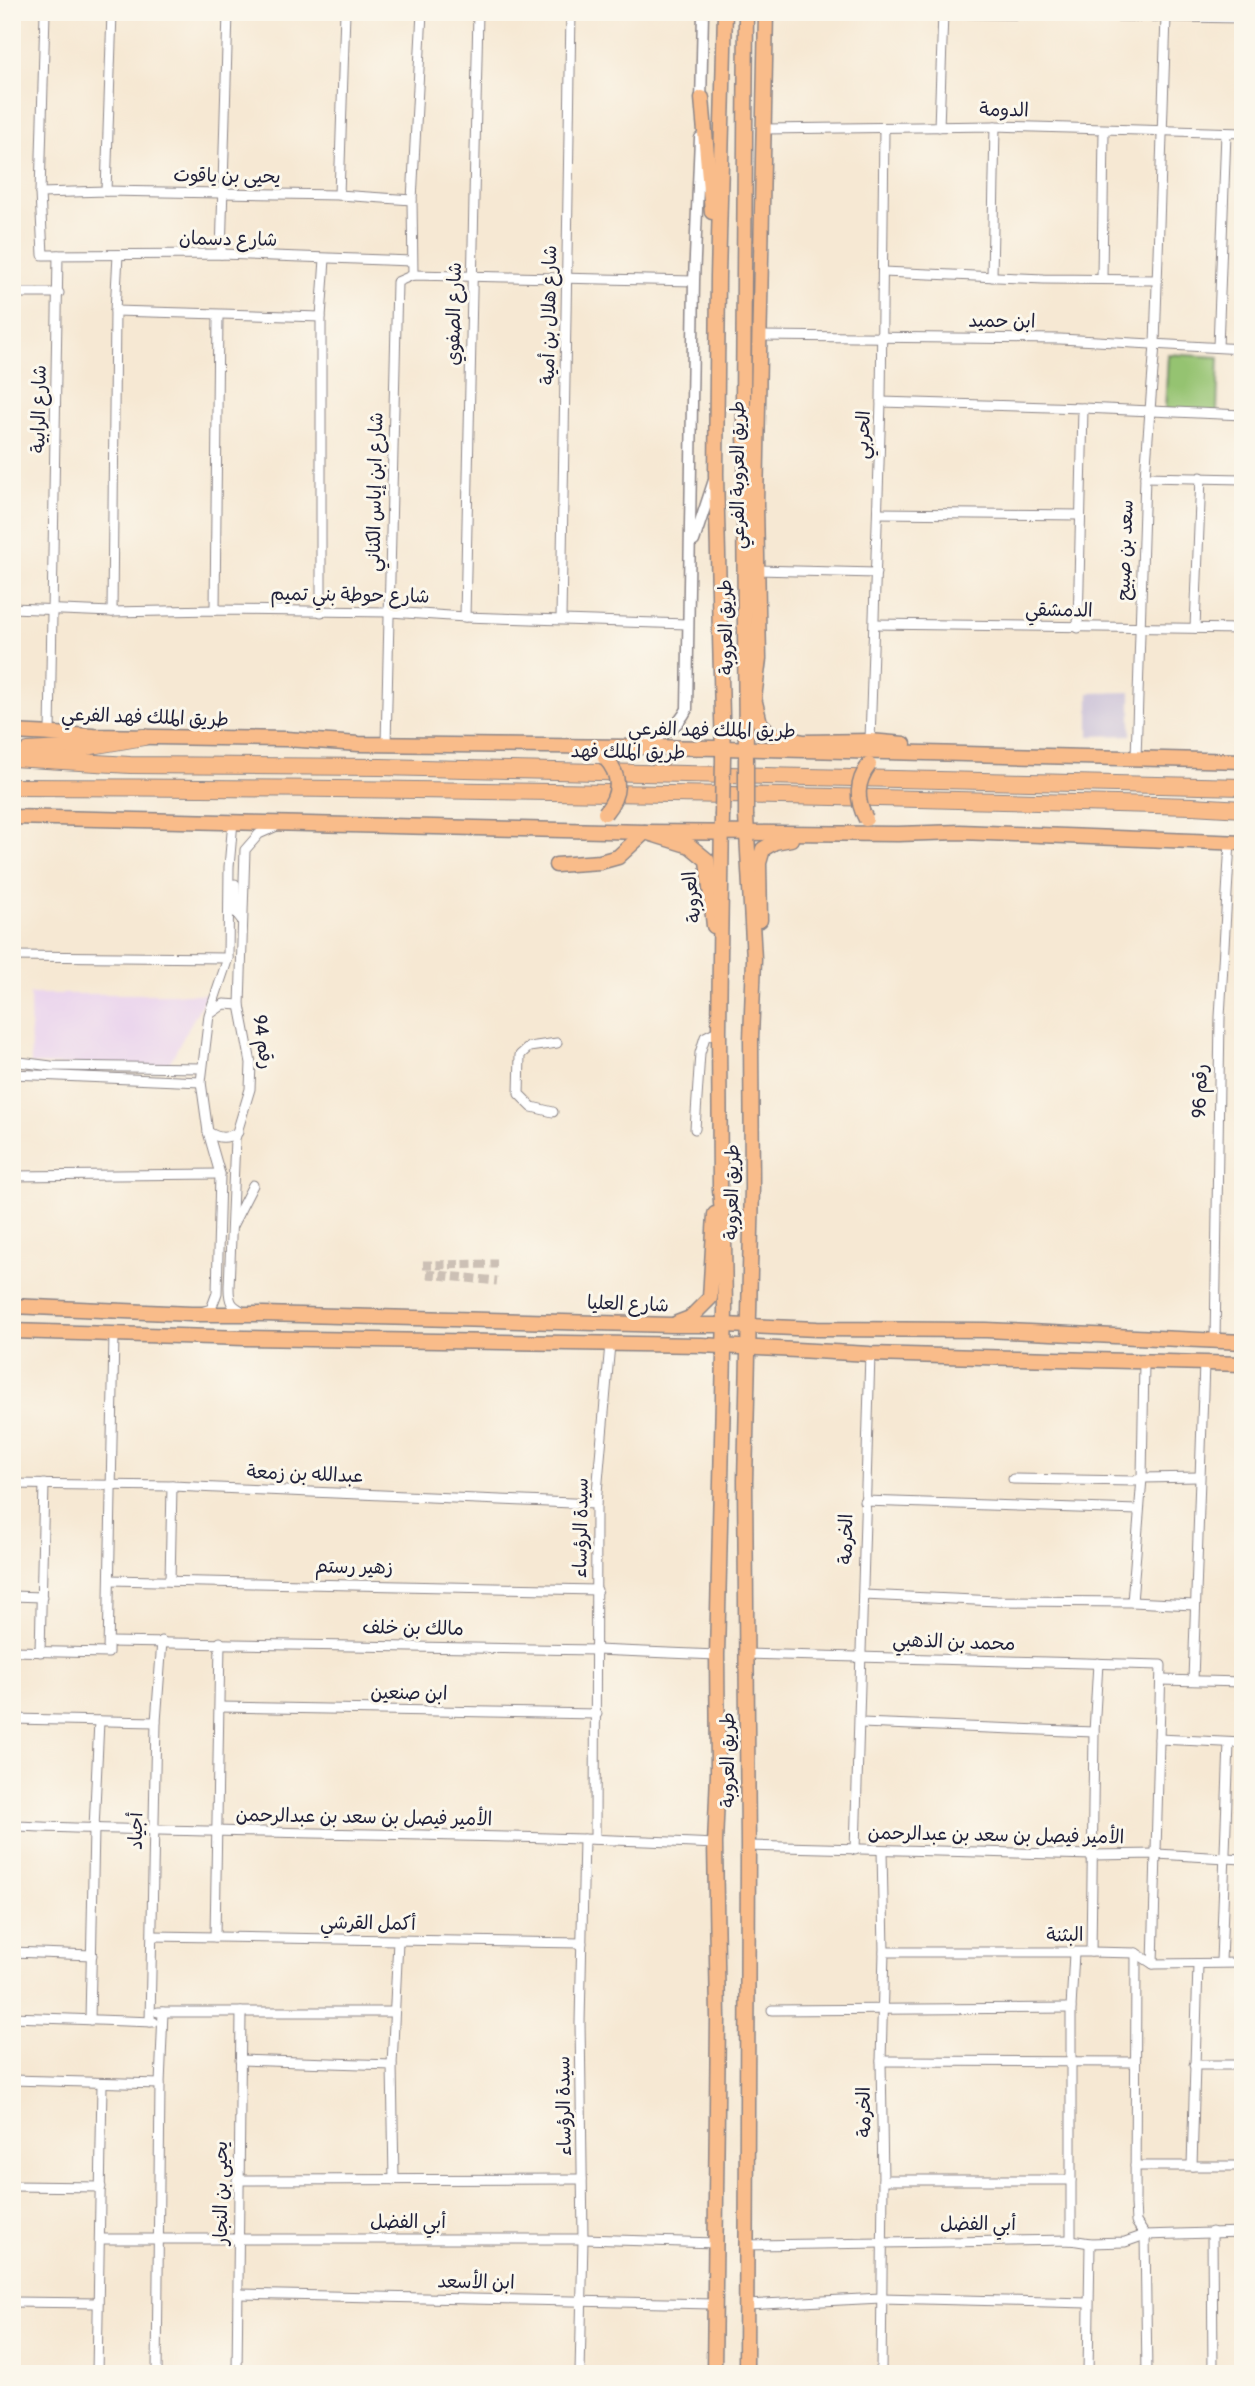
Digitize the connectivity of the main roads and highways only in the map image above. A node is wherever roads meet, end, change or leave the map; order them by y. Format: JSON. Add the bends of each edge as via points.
{"nodes":[{"id":1,"x":725,"y":12,"type":"edge"},
{"id":2,"x":746,"y":12,"type":"edge"},
{"id":3,"x":766,"y":12,"type":"edge"},
{"id":4,"x":702,"y":98,"type":"road end"},
{"id":5,"x":718,"y":276,"type":"junction"},
{"id":6,"x":758,"y":398,"type":"junction"},
{"id":7,"x":746,"y":455,"type":"junction"},
{"id":8,"x":746,"y":680,"type":"junction"},
{"id":9,"x":754,"y":698,"type":"junction"},
{"id":10,"x":746,"y":730,"type":"junction"},
{"id":11,"x":12,"y":732,"type":"edge"},
{"id":12,"x":144,"y":737,"type":"junction"},
{"id":13,"x":571,"y":748,"type":"junction"},
{"id":14,"x":723,"y":753,"type":"junction"},
{"id":15,"x":746,"y":754,"type":"junction"},
{"id":16,"x":968,"y":754,"type":"junction"},
{"id":17,"x":12,"y":756,"type":"edge"},
{"id":18,"x":1243,"y":761,"type":"edge"},
{"id":19,"x":12,"y":787,"type":"edge"},
{"id":20,"x":1243,"y":787,"type":"edge"},
{"id":21,"x":1243,"y":809,"type":"edge"},
{"id":22,"x":12,"y":817,"type":"edge"},
{"id":23,"x":567,"y":829,"type":"junction"},
{"id":24,"x":645,"y":832,"type":"junction"},
{"id":25,"x":723,"y":832,"type":"junction"},
{"id":26,"x":960,"y":832,"type":"junction"},
{"id":27,"x":747,"y":833,"type":"junction"},
{"id":28,"x":815,"y":833,"type":"junction"},
{"id":29,"x":1236,"y":842,"type":"edge"},
{"id":30,"x":556,"y":865,"type":"dead end"},
{"id":31,"x":722,"y":958,"type":"junction"},
{"id":32,"x":754,"y":960,"type":"junction"},
{"id":33,"x":720,"y":1189,"type":"junction"},
{"id":34,"x":12,"y":1306,"type":"edge"},
{"id":35,"x":191,"y":1314,"type":"junction"},
{"id":36,"x":672,"y":1325,"type":"junction"},
{"id":37,"x":724,"y":1325,"type":"junction"},
{"id":38,"x":749,"y":1326,"type":"junction"},
{"id":39,"x":12,"y":1331,"type":"edge"},
{"id":40,"x":189,"y":1335,"type":"junction"},
{"id":41,"x":1243,"y":1342,"type":"edge"},
{"id":42,"x":723,"y":1346,"type":"junction"},
{"id":43,"x":748,"y":1348,"type":"junction"},
{"id":44,"x":1243,"y":1364,"type":"edge"},
{"id":45,"x":714,"y":2374,"type":"edge"},
{"id":46,"x":746,"y":2374,"type":"edge"}],
"edges":[{"from":1,"to":5,"type":"main road","name":"طريق العروبة"},
{"from":2,"to":7,"type":"main road","name":"طريق العروبة"},
{"from":3,"to":6,"type":"main road","name":"طريق العروبة الفرعي"},
{"from":4,"to":5,"type":"main road"},
{"from":5,"to":14,"type":"main road","name":"طريق العروبة","via":[[716,474]]},
{"from":6,"to":7,"type":"main road"},
{"from":6,"to":9,"type":"main road","name":"طريق العروبة الفرعي"},
{"from":7,"to":8,"type":"main road","name":"طريق العروبة"},
{"from":8,"to":9,"type":"main road"},
{"from":8,"to":10,"type":"main road","name":"طريق العروبة"},
{"from":9,"to":10,"type":"main road"},
{"from":9,"to":16,"type":"main road","name":"طريق العروبة الفرعي","via":[[760,723],[780,737],[804,742],[870,741]]},
{"from":10,"to":15,"type":"main road","name":"طريق العروبة"},
{"from":11,"to":12,"type":"main road","name":"طريق الملك فهد الفرعي"},
{"from":12,"to":13,"type":"main road","name":"طريق الملك فهد الفرعي"},
{"from":12,"to":17,"type":"highway"},
{"from":13,"to":14,"type":"main road","name":"طريق الملك فهد الفرعي"},
{"from":13,"to":23,"type":"main road","bridge":true,"via":[[605,758],[613,766],[618,784],[605,813]]},
{"from":14,"to":15,"type":"main road","name":"طريق الملك فهد الفرعي"},
{"from":14,"to":25,"type":"main road","name":"طريق العروبة","bridge":true},
{"from":15,"to":16,"type":"main road","name":"طريق الملك فهد الفرعي"},
{"from":15,"to":27,"type":"main road","name":"طريق العروبة","bridge":true},
{"from":16,"to":18,"type":"main road","name":"طريق الملك فهد الفرعي"},
{"from":16,"to":26,"type":"main road","bridge":true,"via":[[897,753],[876,759],[863,774],[858,794],[872,824]]},
{"from":17,"to":20,"type":"highway","name":"طريق الملك فهد","via":[[130,765]]},
{"from":19,"to":21,"type":"highway","name":"طريق الملك فهد","via":[[673,793]]},
{"from":22,"to":23,"type":"main road"},
{"from":23,"to":24,"type":"main road"},
{"from":24,"to":25,"type":"main road"},
{"from":24,"to":30,"type":"main road","via":[[618,857]]},
{"from":24,"to":31,"type":"main road","name":"العروبة","via":[[690,846],[707,860]]},
{"from":25,"to":27,"type":"main road"},
{"from":25,"to":31,"type":"main road","name":"طريق العروبة"},
{"from":26,"to":28,"type":"main road"},
{"from":26,"to":29,"type":"main road"},
{"from":27,"to":28,"type":"main road"},
{"from":27,"to":32,"type":"main road","name":"طريق العروبة"},
{"from":28,"to":32,"type":"main road","via":[[762,849],[760,933]]},
{"from":31,"to":33,"type":"main road","name":"طريق العروبة"},
{"from":32,"to":38,"type":"main road","name":"طريق العروبة"},
{"from":33,"to":36,"type":"main road","via":[[710,1298],[690,1318]]},
{"from":33,"to":37,"type":"main road","name":"طريق العروبة"},
{"from":34,"to":35,"type":"main road","name":"شارع العليا"},
{"from":35,"to":36,"type":"main road","name":"شارع العليا"},
{"from":35,"to":40,"type":"main road","via":[[207,1322],[202,1330]]},
{"from":36,"to":37,"type":"main road","name":"شارع العليا"},
{"from":37,"to":38,"type":"main road","name":"شارع العليا"},
{"from":37,"to":42,"type":"main road","name":"طريق العروبة"},
{"from":38,"to":41,"type":"main road","name":"شارع العليا","via":[[986,1330]]},
{"from":38,"to":43,"type":"main road","name":"طريق العروبة"},
{"from":39,"to":40,"type":"main road","name":"شارع العليا"},
{"from":40,"to":42,"type":"main road","name":"شارع العليا"},
{"from":42,"to":43,"type":"main road","name":"شارع العليا"},
{"from":42,"to":45,"type":"main road","name":"طريق العروبة","via":[[715,1844]]},
{"from":43,"to":44,"type":"main road","name":"شارع العليا"},
{"from":43,"to":46,"type":"main road","name":"طريق العروبة"}]}
